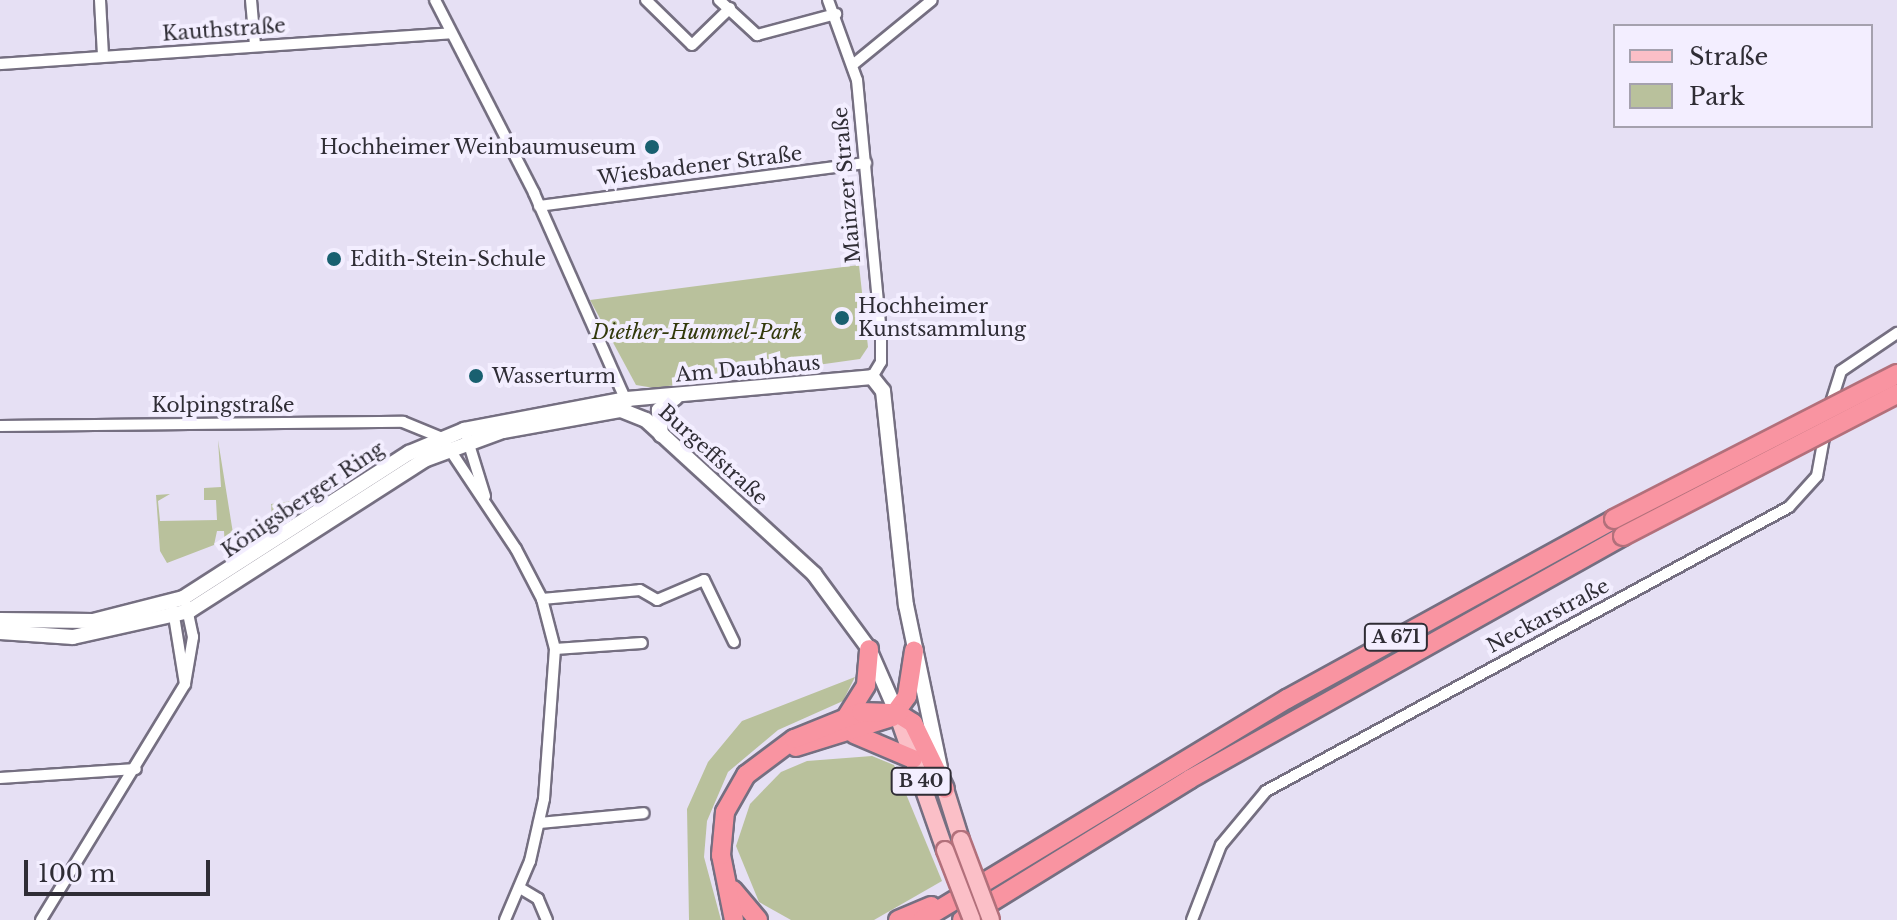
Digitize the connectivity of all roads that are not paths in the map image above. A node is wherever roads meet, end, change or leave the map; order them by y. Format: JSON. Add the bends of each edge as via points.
{"nodes":[{"id":1,"x":100,"y":0,"type":"edge"},
{"id":2,"x":251,"y":0,"type":"edge"},
{"id":3,"x":435,"y":0,"type":"edge"},
{"id":4,"x":646,"y":0,"type":"edge"},
{"id":5,"x":719,"y":0,"type":"edge"},
{"id":6,"x":828,"y":0,"type":"edge"},
{"id":7,"x":932,"y":0,"type":"edge"},
{"id":8,"x":730,"y":8,"type":"junction"},
{"id":9,"x":836,"y":14,"type":"junction"},
{"id":10,"x":450,"y":33,"type":"junction"},
{"id":11,"x":255,"y":45,"type":"junction"},
{"id":12,"x":103,"y":56,"type":"junction"},
{"id":13,"x":855,"y":63,"type":"junction"},
{"id":14,"x":0,"y":64,"type":"edge"},
{"id":15,"x":866,"y":163,"type":"junction"},
{"id":16,"x":539,"y":206,"type":"junction"},
{"id":17,"x":1897,"y":333,"type":"edge"},
{"id":18,"x":1897,"y":374,"type":"edge"},
{"id":19,"x":872,"y":377,"type":"junction"},
{"id":20,"x":1897,"y":394,"type":"edge"},
{"id":21,"x":680,"y":396,"type":"junction"},
{"id":22,"x":624,"y":404,"type":"junction"},
{"id":23,"x":0,"y":426,"type":"edge"},
{"id":24,"x":661,"y":435,"type":"junction"},
{"id":25,"x":466,"y":436,"type":"junction"},
{"id":26,"x":445,"y":444,"type":"junction"},
{"id":27,"x":486,"y":498,"type":"junction"},
{"id":28,"x":1618,"y":528,"type":"junction"},
{"id":29,"x":542,"y":599,"type":"junction"},
{"id":30,"x":186,"y":604,"type":"junction"},
{"id":31,"x":171,"y":617,"type":"junction"},
{"id":32,"x":0,"y":620,"type":"edge"},
{"id":33,"x":0,"y":632,"type":"edge"},
{"id":34,"x":734,"y":642,"type":"dead end"},
{"id":35,"x":642,"y":643,"type":"dead end"},
{"id":36,"x":555,"y":649,"type":"junction"},
{"id":37,"x":869,"y":649,"type":"junction"},
{"id":38,"x":914,"y":651,"type":"junction"},
{"id":39,"x":185,"y":684,"type":"junction"},
{"id":40,"x":897,"y":713,"type":"junction"},
{"id":41,"x":847,"y":716,"type":"junction"},
{"id":42,"x":854,"y":734,"type":"junction"},
{"id":43,"x":768,"y":756,"type":"junction"},
{"id":44,"x":913,"y":759,"type":"junction"},
{"id":45,"x":136,"y":769,"type":"junction"},
{"id":46,"x":0,"y":778,"type":"edge"},
{"id":47,"x":945,"y":789,"type":"junction"},
{"id":48,"x":644,"y":813,"type":"dead end"},
{"id":49,"x":539,"y":823,"type":"junction"},
{"id":50,"x":724,"y":869,"type":"junction"},
{"id":51,"x":520,"y":888,"type":"junction"},
{"id":52,"x":967,"y":892,"type":"junction"},
{"id":53,"x":41,"y":920,"type":"edge"},
{"id":54,"x":505,"y":920,"type":"edge"},
{"id":55,"x":547,"y":920,"type":"edge"},
{"id":56,"x":734,"y":920,"type":"edge"},
{"id":57,"x":758,"y":920,"type":"edge"},
{"id":58,"x":898,"y":920,"type":"edge"},
{"id":59,"x":922,"y":920,"type":"edge"},
{"id":60,"x":962,"y":920,"type":"edge"},
{"id":61,"x":972,"y":920,"type":"edge"},
{"id":62,"x":991,"y":920,"type":"edge"},
{"id":63,"x":1192,"y":920,"type":"edge"}],
"edges":[{"from":1,"to":12,"type":"street"},
{"from":2,"to":11,"type":"street"},
{"from":3,"to":10,"type":"street"},
{"from":4,"to":8,"type":"street","via":[[692,45]]},
{"from":5,"to":8,"type":"street"},
{"from":6,"to":9,"type":"street","name":"Mainzer Straße"},
{"from":7,"to":13,"type":"street"},
{"from":8,"to":9,"type":"street","via":[[757,35]]},
{"from":9,"to":13,"type":"street","name":"Mainzer Straße"},
{"from":10,"to":11,"type":"street","name":"Kauthstraße"},
{"from":10,"to":16,"type":"street"},
{"from":11,"to":12,"type":"street","name":"Kauthstraße"},
{"from":12,"to":14,"type":"street","name":"Kauthstraße"},
{"from":13,"to":15,"type":"street","name":"Mainzer Straße"},
{"from":15,"to":16,"type":"street","name":"Wiesbadener Straße"},
{"from":15,"to":19,"type":"street","name":"Mainzer Straße","via":[[882,355]]},
{"from":16,"to":22,"type":"street"},
{"from":17,"to":63,"type":"street","name":"Neckarstraße","via":[[1835,380],[1817,476],[1789,507],[1286,776],[1229,830]]},
{"from":18,"to":28,"type":"highway","number":"A 671","bridge":true},
{"from":19,"to":21,"type":"main road","name":"Am Daubhaus"},
{"from":19,"to":38,"type":"main road","via":[[884,396]]},
{"from":20,"to":28,"type":"highway","number":"A 671","bridge":true},
{"from":21,"to":22,"type":"main road","name":"Am Daubhaus"},
{"from":21,"to":24,"type":"main road","via":[[659,410]]},
{"from":22,"to":24,"type":"main road","name":"Burgeffstraße"},
{"from":22,"to":25,"type":"main road","name":"Königsberger Ring"},
{"from":23,"to":26,"type":"street","name":"Kolpingstraße","via":[[403,422]]},
{"from":24,"to":37,"type":"main road","name":"Burgeffstraße","via":[[814,574]]},
{"from":25,"to":26,"type":"main road","name":"Königsberger Ring"},
{"from":25,"to":27,"type":"street"},
{"from":26,"to":27,"type":"street"},
{"from":26,"to":30,"type":"main road","name":"Königsberger Ring"},
{"from":27,"to":29,"type":"street"},
{"from":28,"to":52,"type":"highway","number":"A 671","via":[[1287,699]]},
{"from":28,"to":60,"type":"highway","number":"A 671","via":[[1190,779]]},
{"from":29,"to":34,"type":"street","via":[[640,590],[657,600],[704,580]]},
{"from":29,"to":36,"type":"street"},
{"from":30,"to":31,"type":"main road","name":"Königsberger Ring"},
{"from":30,"to":32,"type":"main road","name":"Königsberger Ring","via":[[93,621]]},
{"from":30,"to":39,"type":"street","via":[[193,637]]},
{"from":31,"to":33,"type":"main road","name":"Königsberger Ring","via":[[73,637]]},
{"from":31,"to":39,"type":"street"},
{"from":35,"to":36,"type":"street"},
{"from":36,"to":49,"type":"street","via":[[556,695]]},
{"from":37,"to":40,"type":"main road","name":"Burgeffstraße"},
{"from":37,"to":41,"type":"highway","via":[[866,685]]},
{"from":38,"to":40,"type":"highway"},
{"from":38,"to":47,"type":"main road"},
{"from":39,"to":45,"type":"street"},
{"from":40,"to":41,"type":"highway"},
{"from":40,"to":42,"type":"highway"},
{"from":40,"to":44,"type":"main road","number":"B 40"},
{"from":40,"to":47,"type":"highway","via":[[913,723]]},
{"from":41,"to":43,"type":"highway"},
{"from":42,"to":43,"type":"highway"},
{"from":42,"to":44,"type":"highway"},
{"from":43,"to":50,"type":"highway","via":[[730,799],[722,826]]},
{"from":44,"to":61,"type":"main road","number":"B 40","bridge":true},
{"from":45,"to":46,"type":"street"},
{"from":45,"to":53,"type":"street"},
{"from":47,"to":62,"type":"main road","number":"B 40","bridge":true},
{"from":48,"to":49,"type":"street"},
{"from":49,"to":51,"type":"street"},
{"from":50,"to":56,"type":"highway"},
{"from":50,"to":57,"type":"highway"},
{"from":51,"to":54,"type":"street"},
{"from":51,"to":55,"type":"street","via":[[538,899]]},
{"from":52,"to":58,"type":"highway"},
{"from":52,"to":59,"type":"highway","number":"A 671"}]}
